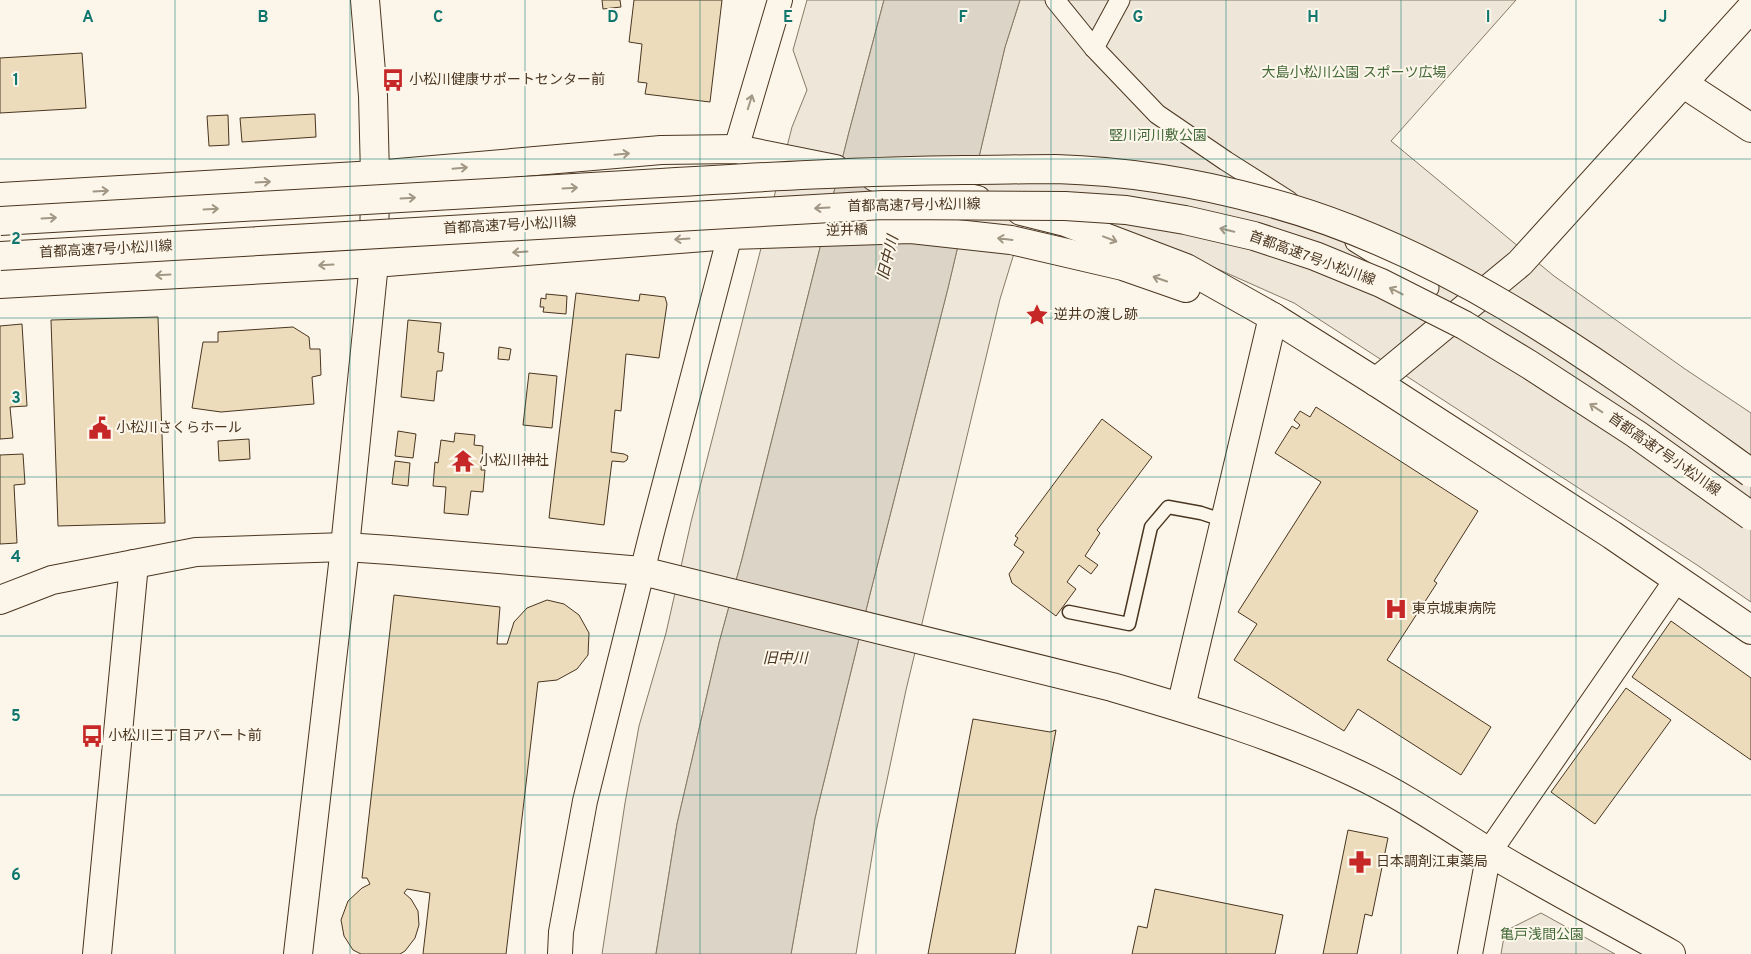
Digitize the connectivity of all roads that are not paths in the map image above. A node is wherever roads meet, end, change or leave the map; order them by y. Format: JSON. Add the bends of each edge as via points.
{"nodes":[{"id":1,"x":365,"y":0,"type":"edge"},
{"id":2,"x":780,"y":0,"type":"edge"},
{"id":3,"x":1055,"y":0,"type":"edge"},
{"id":4,"x":1120,"y":0,"type":"edge"},
{"id":5,"x":1751,"y":8,"type":"edge"},
{"id":6,"x":1094,"y":48,"type":"junction"},
{"id":7,"x":1684,"y":84,"type":"junction"},
{"id":8,"x":1751,"y":128,"type":"edge"},
{"id":9,"x":736,"y":149,"type":"junction"},
{"id":10,"x":375,"y":175,"type":"junction"},
{"id":11,"x":0,"y":197,"type":"edge"},
{"id":12,"x":0,"y":221,"type":"edge"},
{"id":13,"x":730,"y":236,"type":"junction"},
{"id":14,"x":0,"y":256,"type":"edge"},
{"id":15,"x":374,"y":263,"type":"junction"},
{"id":16,"x":0,"y":284,"type":"edge"},
{"id":17,"x":1429,"y":288,"type":"dead end"},
{"id":18,"x":1273,"y":317,"type":"junction"},
{"id":19,"x":1376,"y":382,"type":"junction"},
{"id":20,"x":1751,"y":472,"type":"edge"},
{"id":21,"x":1751,"y":516,"type":"edge"},
{"id":22,"x":1225,"y":521,"type":"junction"},
{"id":23,"x":345,"y":547,"type":"junction"},
{"id":24,"x":134,"y":564,"type":"junction"},
{"id":25,"x":642,"y":571,"type":"junction"},
{"id":26,"x":1677,"y":579,"type":"junction"},
{"id":27,"x":0,"y":600,"type":"edge"},
{"id":28,"x":1069,"y":612,"type":"dead end"},
{"id":29,"x":1751,"y":630,"type":"edge"},
{"id":30,"x":1181,"y":707,"type":"junction"},
{"id":31,"x":1490,"y":852,"type":"junction"},
{"id":32,"x":97,"y":954,"type":"edge"},
{"id":33,"x":298,"y":954,"type":"edge"},
{"id":34,"x":560,"y":954,"type":"edge"},
{"id":35,"x":1470,"y":954,"type":"edge"},
{"id":36,"x":1671,"y":954,"type":"edge"}],
"edges":[{"from":1,"to":10,"type":"main road","via":[[373,96]]},
{"from":9,"to":2,"type":"street","one_way":true},
{"from":3,"to":6,"type":"street"},
{"from":4,"to":6,"type":"street"},
{"from":5,"to":7,"type":"main road"},
{"from":6,"to":17,"type":"street","via":[[1157,114]]},
{"from":7,"to":8,"type":"main road"},
{"from":7,"to":19,"type":"main road","via":[[1520,263]]},
{"from":10,"to":9,"type":"main road","one_way":true,"via":[[661,150]]},
{"from":9,"to":18,"type":"main road","one_way":true,"bridge":true,"via":[[914,185],[1065,222],[1186,268]]},
{"from":11,"to":10,"type":"main road","one_way":true},
{"from":10,"to":15,"type":"main road"},
{"from":12,"to":20,"type":"main road","one_way":true,"bridge":true,"via":[[876,170],[1059,169],[1126,174],[1265,201],[1398,248],[1476,287],[1549,332]]},
{"from":13,"to":15,"type":"main road","name":"逆井橋","one_way":true},
{"from":18,"to":13,"type":"main road","name":"逆井橋","one_way":true,"via":[[1123,266],[1011,240],[911,229]]},
{"from":13,"to":25,"type":"street"},
{"from":21,"to":14,"type":"main road","name":"首都高速7号小松川線","one_way":true,"bridge":true,"via":[[1636,434],[1530,365],[1464,325],[1381,283],[1254,236],[1126,210],[1065,206],[884,205]]},
{"from":15,"to":16,"type":"main road","name":"逆井橋","one_way":true},
{"from":15,"to":23,"type":"main road"},
{"from":18,"to":19,"type":"main road"},
{"from":18,"to":22,"type":"main road"},
{"from":19,"to":26,"type":"main road"},
{"from":22,"to":28,"type":"lane","via":[[1168,507],[1151,527],[1129,624]]},
{"from":22,"to":30,"type":"main road"},
{"from":23,"to":24,"type":"main road","via":[[196,552]]},
{"from":23,"to":25,"type":"main road"},
{"from":23,"to":33,"type":"main road"},
{"from":24,"to":27,"type":"main road","via":[[52,580]]},
{"from":24,"to":32,"type":"main road"},
{"from":25,"to":30,"type":"main road"},
{"from":25,"to":34,"type":"street","via":[[585,801],[561,932]]},
{"from":26,"to":29,"type":"main road"},
{"from":26,"to":31,"type":"street"},
{"from":30,"to":31,"type":"main road","via":[[1286,744],[1355,773],[1414,803]]},
{"from":31,"to":35,"type":"street"},
{"from":31,"to":36,"type":"main road"}]}
